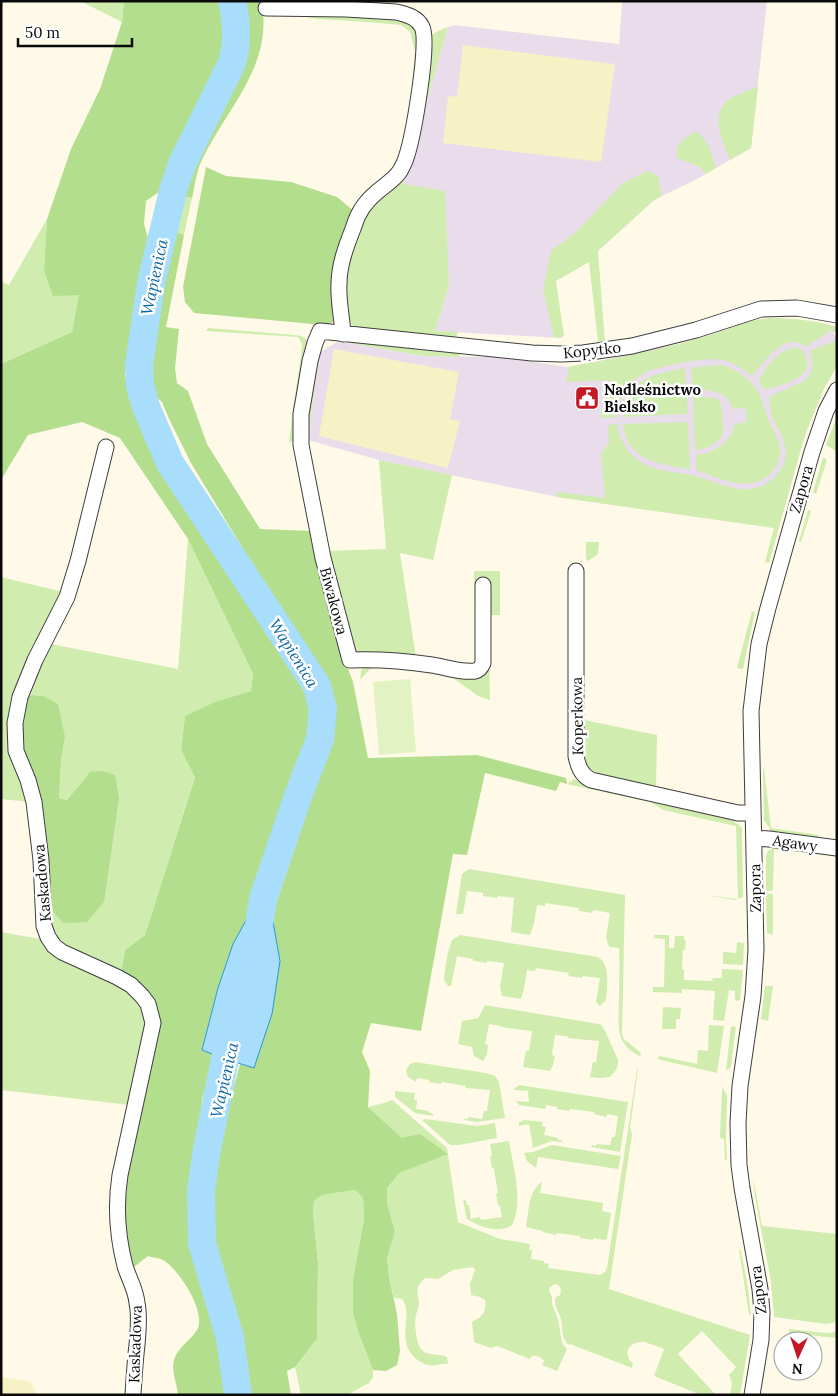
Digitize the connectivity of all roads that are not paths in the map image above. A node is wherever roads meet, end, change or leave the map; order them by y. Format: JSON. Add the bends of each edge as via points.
{"nodes":[{"id":1,"x":346,"y":5,"type":"edge"},
{"id":2,"x":266,"y":8,"type":"dead end"},
{"id":3,"x":837,"y":315,"type":"edge"},
{"id":4,"x":320,"y":331,"type":"joint"},
{"id":5,"x":343,"y":334,"type":"junction"},
{"id":6,"x":837,"y":390,"type":"edge"},
{"id":7,"x":106,"y":447,"type":"dead end"},
{"id":8,"x":576,"y":571,"type":"dead end"},
{"id":9,"x":483,"y":585,"type":"dead end"},
{"id":10,"x":753,"y":813,"type":"junction"},
{"id":11,"x":754,"y":838,"type":"junction"},
{"id":12,"x":837,"y":848,"type":"edge"},
{"id":13,"x":133,"y":1395,"type":"edge"},
{"id":14,"x":752,"y":1395,"type":"edge"}],
"edges":[{"from":1,"to":2,"type":"street"},
{"from":1,"to":5,"type":"street","via":[[410,16],[422,27],[424,42],[419,97],[406,159],[399,172],[375,193],[359,213],[345,252],[339,282]]},
{"from":3,"to":5,"type":"street","name":"Kopytko","via":[[797,308],[762,310],[670,337],[583,354],[532,353]]},
{"from":4,"to":5,"type":"street","name":"Kopytko"},
{"from":4,"to":9,"type":"street","name":"Biwakowa","via":[[310,361],[301,414],[301,445],[323,558],[350,660],[392,660],[463,670],[481,668]]},
{"from":6,"to":10,"type":"street","name":"Zapora","via":[[812,452],[759,644],[751,711]]},
{"from":7,"to":13,"type":"street","name":"Kaskadowa","via":[[67,597],[20,696],[15,723],[16,751],[34,802],[44,926],[48,937],[62,952],[131,985],[148,1004],[153,1022],[116,1200],[122,1253],[136,1294],[138,1313]]},
{"from":8,"to":10,"type":"street","name":"Koperkowa","via":[[576,756],[584,776],[738,813]]},
{"from":10,"to":11,"type":"street","name":"Zapora"},
{"from":11,"to":12,"type":"street","name":"Agawy"},
{"from":11,"to":14,"type":"street","name":"Zapora","via":[[755,967],[738,1123],[739,1165],[762,1312]]}]}
